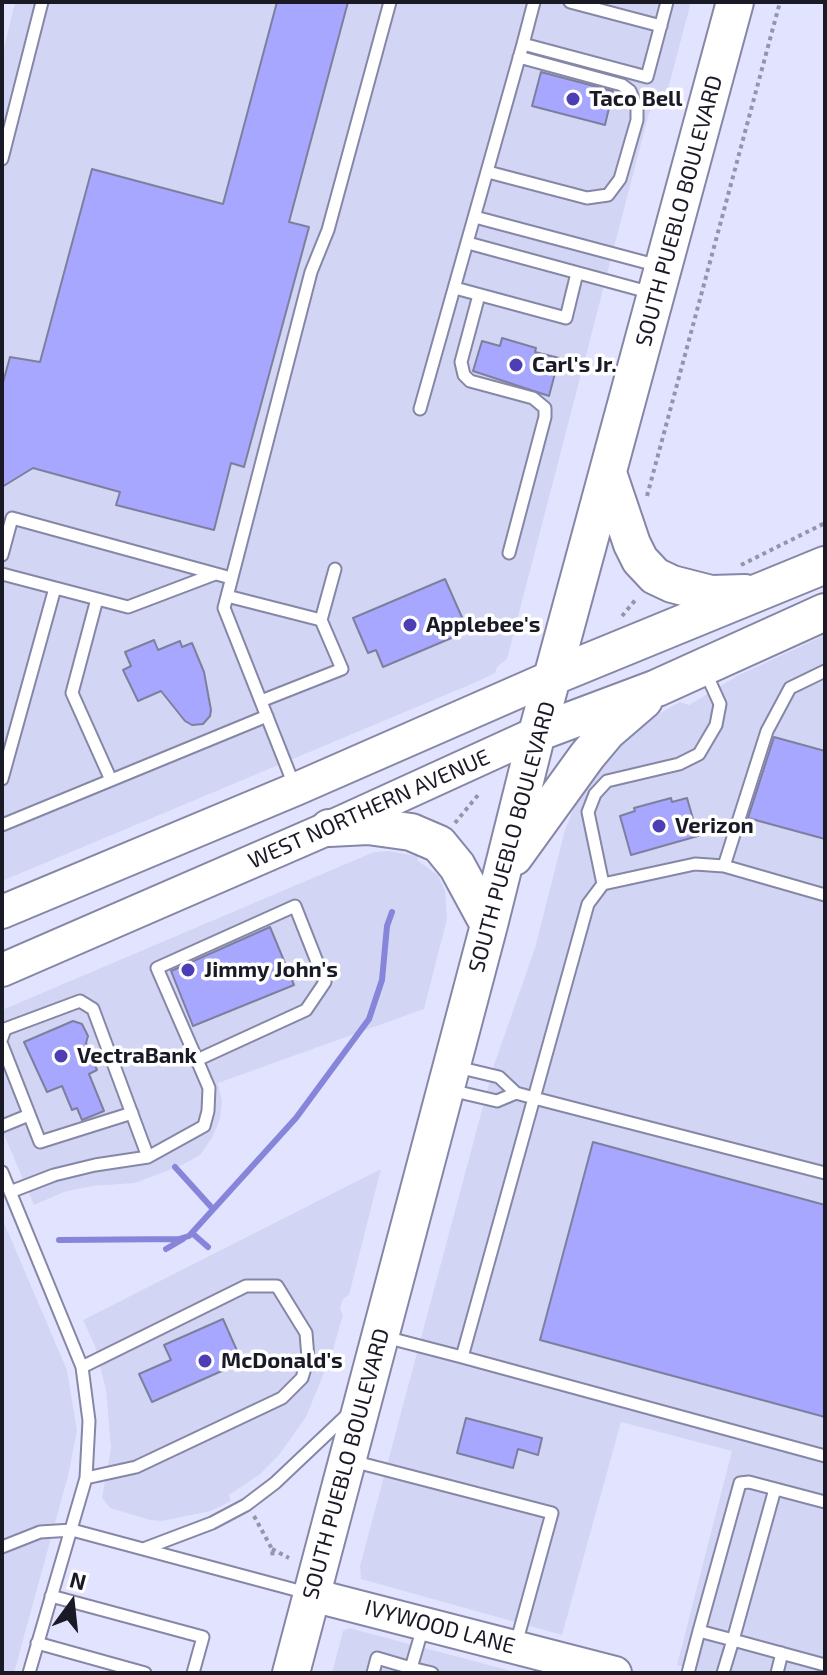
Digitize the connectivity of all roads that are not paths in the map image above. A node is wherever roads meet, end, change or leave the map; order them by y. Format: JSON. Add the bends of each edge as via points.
{"nodes":[{"id":1,"x":42,"y":2,"type":"edge"},
{"id":2,"x":390,"y":2,"type":"edge"},
{"id":3,"x":534,"y":2,"type":"edge"},
{"id":4,"x":570,"y":2,"type":"edge"},
{"id":5,"x":667,"y":2,"type":"edge"},
{"id":6,"x":735,"y":2,"type":"edge"},
{"id":7,"x":661,"y":26,"type":"junction"},
{"id":8,"x":523,"y":44,"type":"junction"},
{"id":9,"x":519,"y":57,"type":"junction"},
{"id":10,"x":2,"y":159,"type":"edge"},
{"id":11,"x":488,"y":172,"type":"junction"},
{"id":12,"x":475,"y":217,"type":"junction"},
{"id":13,"x":468,"y":243,"type":"junction"},
{"id":14,"x":577,"y":273,"type":"junction"},
{"id":15,"x":660,"y":281,"type":"junction"},
{"id":16,"x":455,"y":288,"type":"junction"},
{"id":17,"x":479,"y":295,"type":"junction"},
{"id":18,"x":420,"y":409,"type":"dead end"},
{"id":19,"x":608,"y":473,"type":"junction"},
{"id":20,"x":509,"y":553,"type":"dead end"},
{"id":21,"x":2,"y":555,"type":"edge"},
{"id":22,"x":825,"y":565,"type":"edge"},
{"id":23,"x":335,"y":569,"type":"dead end"},
{"id":24,"x":2,"y":574,"type":"edge"},
{"id":25,"x":216,"y":574,"type":"junction"},
{"id":26,"x":231,"y":578,"type":"junction"},
{"id":27,"x":745,"y":581,"type":"junction"},
{"id":28,"x":55,"y":588,"type":"junction"},
{"id":29,"x":227,"y":596,"type":"junction"},
{"id":30,"x":97,"y":599,"type":"junction"},
{"id":31,"x":825,"y":612,"type":"edge"},
{"id":32,"x":321,"y":620,"type":"junction"},
{"id":33,"x":703,"y":667,"type":"junction"},
{"id":34,"x":825,"y":671,"type":"edge"},
{"id":35,"x":554,"y":676,"type":"junction"},
{"id":36,"x":657,"y":688,"type":"junction"},
{"id":37,"x":261,"y":701,"type":"junction"},
{"id":38,"x":267,"y":716,"type":"junction"},
{"id":39,"x":537,"y":733,"type":"junction"},
{"id":40,"x":2,"y":779,"type":"edge"},
{"id":41,"x":111,"y":780,"type":"junction"},
{"id":42,"x":296,"y":789,"type":"junction"},
{"id":43,"x":2,"y":825,"type":"edge"},
{"id":44,"x":329,"y":828,"type":"junction"},
{"id":45,"x":724,"y":866,"type":"junction"},
{"id":46,"x":503,"y":872,"type":"junction"},
{"id":47,"x":603,"y":884,"type":"junction"},
{"id":48,"x":825,"y":895,"type":"edge"},
{"id":49,"x":2,"y":912,"type":"edge"},
{"id":50,"x":489,"y":925,"type":"junction"},
{"id":51,"x":2,"y":970,"type":"edge"},
{"id":52,"x":2,"y":1038,"type":"edge"},
{"id":53,"x":2,"y":1045,"type":"edge"},
{"id":54,"x":197,"y":1060,"type":"junction"},
{"id":55,"x":449,"y":1077,"type":"junction"},
{"id":56,"x":516,"y":1093,"type":"junction"},
{"id":57,"x":534,"y":1098,"type":"junction"},
{"id":58,"x":132,"y":1113,"type":"junction"},
{"id":59,"x":29,"y":1115,"type":"junction"},
{"id":60,"x":2,"y":1126,"type":"edge"},
{"id":61,"x":148,"y":1157,"type":"junction"},
{"id":62,"x":2,"y":1172,"type":"edge"},
{"id":63,"x":825,"y":1173,"type":"edge"},
{"id":64,"x":10,"y":1192,"type":"junction"},
{"id":65,"x":380,"y":1336,"type":"junction"},
{"id":66,"x":462,"y":1357,"type":"junction"},
{"id":67,"x":82,"y":1367,"type":"junction"},
{"id":68,"x":363,"y":1400,"type":"junction"},
{"id":69,"x":825,"y":1456,"type":"edge"},
{"id":70,"x":347,"y":1460,"type":"junction"},
{"id":71,"x":86,"y":1478,"type":"junction"},
{"id":72,"x":775,"y":1489,"type":"junction"},
{"id":73,"x":825,"y":1502,"type":"edge"},
{"id":74,"x":72,"y":1530,"type":"junction"},
{"id":75,"x":2,"y":1547,"type":"edge"},
{"id":76,"x":146,"y":1548,"type":"junction"},
{"id":77,"x":312,"y":1595,"type":"junction"},
{"id":78,"x":51,"y":1596,"type":"junction"},
{"id":79,"x":424,"y":1623,"type":"junction"},
{"id":80,"x":699,"y":1631,"type":"junction"},
{"id":81,"x":733,"y":1640,"type":"junction"},
{"id":82,"x":37,"y":1643,"type":"junction"},
{"id":83,"x":516,"y":1647,"type":"junction"},
{"id":84,"x":782,"y":1653,"type":"junction"},
{"id":85,"x":825,"y":1665,"type":"edge"},
{"id":86,"x":411,"y":1668,"type":"junction"},
{"id":87,"x":602,"y":1671,"type":"edge"},
{"id":88,"x":29,"y":1673,"type":"edge"},
{"id":89,"x":145,"y":1673,"type":"edge"},
{"id":90,"x":193,"y":1673,"type":"edge"},
{"id":91,"x":291,"y":1673,"type":"edge"},
{"id":92,"x":373,"y":1673,"type":"edge"},
{"id":93,"x":429,"y":1673,"type":"edge"},
{"id":94,"x":688,"y":1673,"type":"edge"},
{"id":95,"x":723,"y":1673,"type":"edge"},
{"id":96,"x":777,"y":1673,"type":"edge"}],
"edges":[{"from":1,"to":10,"type":"lane"},
{"from":2,"to":26,"type":"lane","via":[[328,230],[311,272]]},
{"from":3,"to":8,"type":"lane"},
{"from":4,"to":7,"type":"lane"},
{"from":5,"to":7,"type":"lane"},
{"from":6,"to":15,"type":"main road","name":"SOUTH PUEBLO BOULEVARD"},
{"from":7,"to":8,"type":"lane","via":[[647,77]]},
{"from":8,"to":9,"type":"lane"},
{"from":9,"to":11,"type":"lane"},
{"from":9,"to":11,"type":"lane","via":[[630,91],[637,120],[625,165],[615,189],[598,198]]},
{"from":11,"to":12,"type":"lane"},
{"from":12,"to":13,"type":"lane"},
{"from":12,"to":15,"type":"lane"},
{"from":13,"to":14,"type":"lane"},
{"from":13,"to":16,"type":"lane"},
{"from":14,"to":15,"type":"lane"},
{"from":14,"to":17,"type":"lane","via":[[566,318]]},
{"from":15,"to":19,"type":"main road","name":"SOUTH PUEBLO BOULEVARD"},
{"from":16,"to":17,"type":"lane"},
{"from":16,"to":18,"type":"lane"},
{"from":17,"to":20,"type":"lane","via":[[461,369],[470,381],[545,408]]},
{"from":19,"to":27,"type":"main road","via":[[632,544],[655,576],[711,594]]},
{"from":19,"to":35,"type":"main road","name":"SOUTH PUEBLO BOULEVARD"},
{"from":21,"to":25,"type":"lane","via":[[12,518]]},
{"from":22,"to":27,"type":"main road","name":"WEST NORTHERN AVENUE"},
{"from":23,"to":32,"type":"lane"},
{"from":24,"to":28,"type":"lane"},
{"from":25,"to":26,"type":"lane"},
{"from":25,"to":30,"type":"lane","via":[[128,607]]},
{"from":26,"to":29,"type":"lane"},
{"from":27,"to":35,"type":"main road","name":"WEST NORTHERN AVENUE"},
{"from":28,"to":30,"type":"lane"},
{"from":28,"to":40,"type":"lane"},
{"from":29,"to":32,"type":"lane"},
{"from":29,"to":37,"type":"lane","via":[[224,608]]},
{"from":30,"to":41,"type":"lane","via":[[72,693]]},
{"from":31,"to":33,"type":"main road","name":"WEST NORTHERN AVENUE"},
{"from":32,"to":37,"type":"lane","via":[[342,669]]},
{"from":33,"to":36,"type":"main road","name":"WEST NORTHERN AVENUE"},
{"from":33,"to":47,"type":"lane","via":[[720,704],[716,725],[699,754],[607,781],[595,794],[588,812]]},
{"from":34,"to":45,"type":"lane","via":[[790,688],[767,731]]},
{"from":35,"to":39,"type":"main road","name":"SOUTH PUEBLO BOULEVARD"},
{"from":35,"to":42,"type":"main road","name":"WEST NORTHERN AVENUE"},
{"from":36,"to":39,"type":"main road","name":"WEST NORTHERN AVENUE"},
{"from":36,"to":46,"type":"main road","via":[[587,756]]},
{"from":37,"to":38,"type":"lane"},
{"from":38,"to":41,"type":"lane"},
{"from":38,"to":42,"type":"lane"},
{"from":39,"to":44,"type":"main road","name":"WEST NORTHERN AVENUE"},
{"from":39,"to":46,"type":"main road","name":"SOUTH PUEBLO BOULEVARD"},
{"from":41,"to":43,"type":"lane"},
{"from":42,"to":49,"type":"main road","name":"WEST NORTHERN AVENUE"},
{"from":44,"to":50,"type":"main road","via":[[411,832],[439,844]]},
{"from":44,"to":51,"type":"main road","name":"WEST NORTHERN AVENUE"},
{"from":45,"to":47,"type":"lane","via":[[695,864]]},
{"from":45,"to":48,"type":"lane"},
{"from":46,"to":50,"type":"main road","name":"SOUTH PUEBLO BOULEVARD"},
{"from":47,"to":57,"type":"lane","via":[[588,904]]},
{"from":50,"to":55,"type":"main road","name":"SOUTH PUEBLO BOULEVARD"},
{"from":52,"to":58,"type":"lane","via":[[5,1029],[80,1001],[93,1009]]},
{"from":53,"to":59,"type":"lane"},
{"from":54,"to":54,"type":"lane","via":[[306,1010],[325,982],[295,906],[157,968]]},
{"from":54,"to":61,"type":"lane","via":[[209,1088],[204,1126]]},
{"from":55,"to":56,"type":"lane","via":[[499,1077]]},
{"from":55,"to":56,"type":"lane","via":[[497,1101]]},
{"from":55,"to":65,"type":"main road","name":"SOUTH PUEBLO BOULEVARD"},
{"from":56,"to":57,"type":"lane"},
{"from":57,"to":63,"type":"lane"},
{"from":57,"to":66,"type":"lane"},
{"from":58,"to":59,"type":"lane","via":[[40,1142]]},
{"from":58,"to":61,"type":"lane"},
{"from":59,"to":60,"type":"lane"},
{"from":61,"to":64,"type":"lane","via":[[82,1168]]},
{"from":62,"to":64,"type":"lane"},
{"from":64,"to":67,"type":"lane"},
{"from":65,"to":66,"type":"lane"},
{"from":65,"to":68,"type":"main road","name":"SOUTH PUEBLO BOULEVARD"},
{"from":66,"to":69,"type":"lane"},
{"from":67,"to":71,"type":"lane","via":[[89,1421]]},
{"from":67,"to":71,"type":"lane","via":[[246,1286],[277,1286],[306,1333],[308,1358],[302,1378],[282,1398],[136,1467]]},
{"from":68,"to":70,"type":"main road","name":"SOUTH PUEBLO BOULEVARD"},
{"from":68,"to":76,"type":"lane","via":[[246,1505]]},
{"from":70,"to":77,"type":"main road","name":"SOUTH PUEBLO BOULEVARD"},
{"from":70,"to":83,"type":"lane","via":[[552,1513]]},
{"from":71,"to":74,"type":"lane"},
{"from":72,"to":73,"type":"lane"},
{"from":72,"to":80,"type":"lane","via":[[749,1482],[736,1490]]},
{"from":72,"to":81,"type":"lane"},
{"from":74,"to":75,"type":"lane","via":[[40,1532]]},
{"from":74,"to":76,"type":"lane"},
{"from":74,"to":78,"type":"lane"},
{"from":76,"to":77,"type":"lane"},
{"from":77,"to":79,"type":"main road","name":"IVYWOOD LANE"},
{"from":77,"to":91,"type":"main road","name":"SOUTH PUEBLO BOULEVARD"},
{"from":78,"to":82,"type":"lane"},
{"from":78,"to":90,"type":"lane","via":[[203,1637]]},
{"from":79,"to":83,"type":"main road","name":"IVYWOOD LANE"},
{"from":79,"to":86,"type":"lane"},
{"from":80,"to":81,"type":"lane"},
{"from":80,"to":94,"type":"lane"},
{"from":81,"to":84,"type":"lane"},
{"from":81,"to":95,"type":"lane"},
{"from":82,"to":88,"type":"lane"},
{"from":82,"to":89,"type":"lane"},
{"from":83,"to":87,"type":"main road","name":"IVYWOOD LANE"},
{"from":84,"to":85,"type":"lane"},
{"from":84,"to":96,"type":"lane"},
{"from":86,"to":92,"type":"lane","via":[[377,1658]]},
{"from":86,"to":93,"type":"lane"}]}
